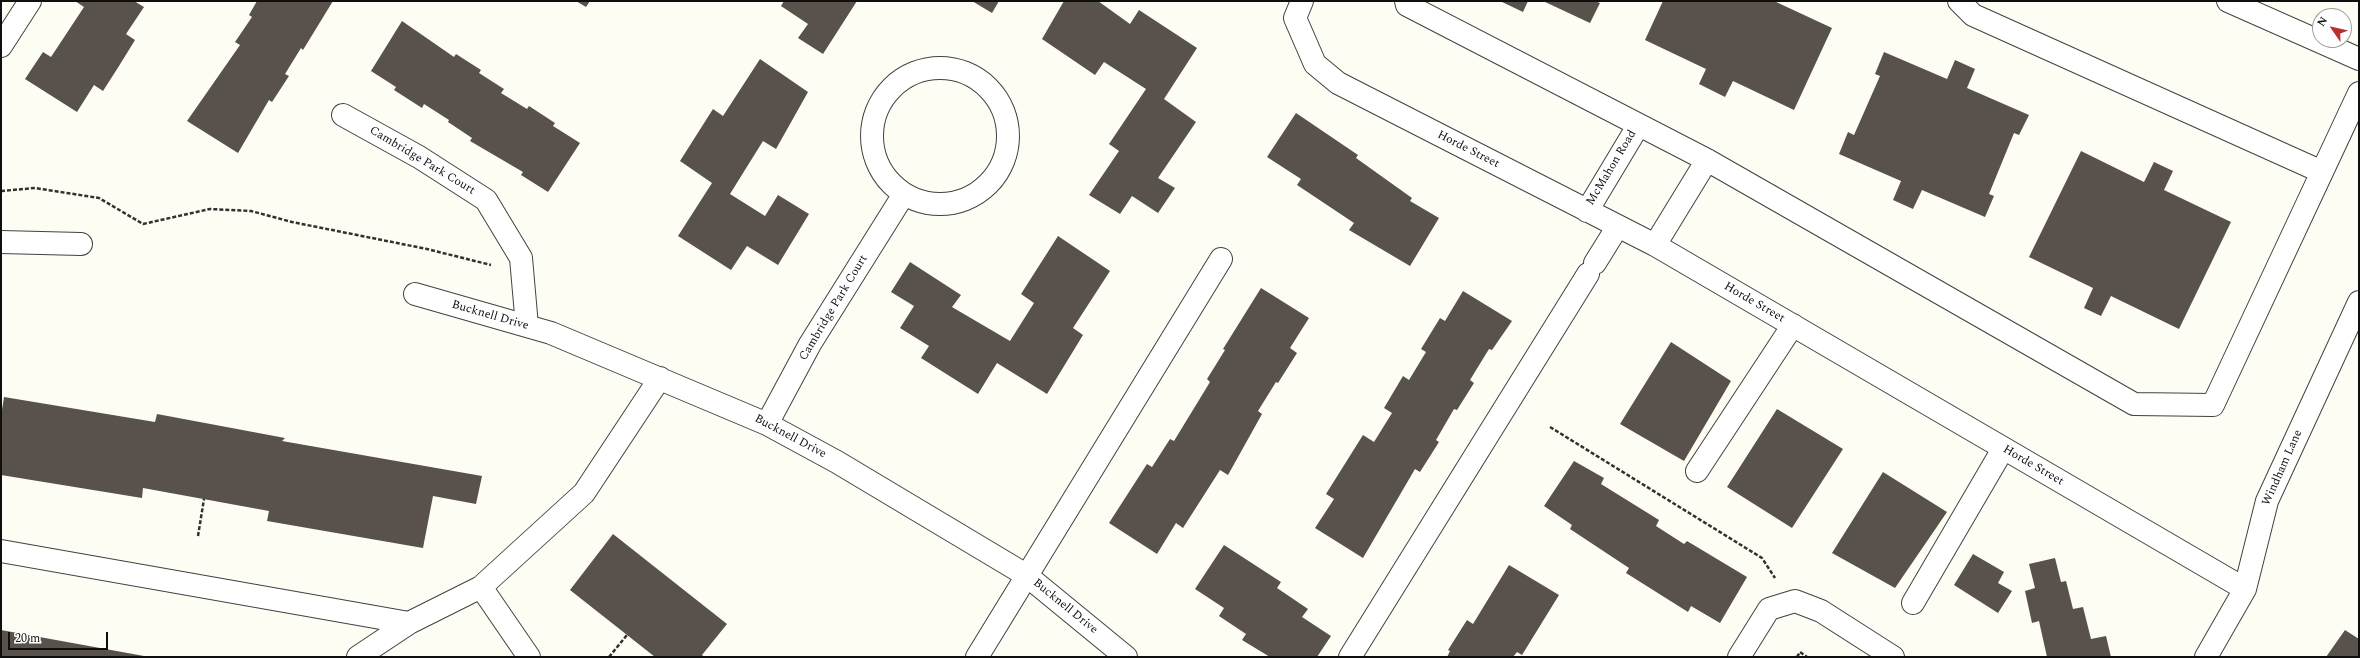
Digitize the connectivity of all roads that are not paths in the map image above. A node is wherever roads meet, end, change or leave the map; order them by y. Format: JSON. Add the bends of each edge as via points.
{"nodes":[{"id":1,"x":30,"y":1,"type":"edge"},
{"id":2,"x":1302,"y":1,"type":"edge"},
{"id":3,"x":1406,"y":1,"type":"edge"},
{"id":4,"x":1959,"y":1,"type":"edge"},
{"id":5,"x":2228,"y":1,"type":"edge"},
{"id":6,"x":1,"y":46,"type":"edge"},
{"id":7,"x":2359,"y":59,"type":"edge"},
{"id":8,"x":2359,"y":93,"type":"edge"},
{"id":9,"x":343,"y":115,"type":"dead end"},
{"id":10,"x":1638,"y":126,"type":"junction"},
{"id":11,"x":1708,"y":160,"type":"junction"},
{"id":12,"x":2322,"y":172,"type":"junction"},
{"id":13,"x":904,"y":194,"type":"junction"},
{"id":14,"x":1587,"y":211,"type":"junction"},
{"id":15,"x":1618,"y":226,"type":"junction"},
{"id":16,"x":1,"y":242,"type":"edge"},
{"id":17,"x":81,"y":244,"type":"dead end"},
{"id":18,"x":1655,"y":245,"type":"junction"},
{"id":19,"x":1221,"y":259,"type":"dead end"},
{"id":20,"x":415,"y":294,"type":"dead end"},
{"id":21,"x":2359,"y":302,"type":"edge"},
{"id":22,"x":1793,"y":325,"type":"junction"},
{"id":23,"x":527,"y":326,"type":"junction"},
{"id":24,"x":660,"y":378,"type":"junction"},
{"id":25,"x":767,"y":424,"type":"junction"},
{"id":26,"x":2003,"y":449,"type":"junction"},
{"id":27,"x":1697,"y":472,"type":"dead end"},
{"id":28,"x":1,"y":551,"type":"edge"},
{"id":29,"x":1026,"y":575,"type":"junction"},
{"id":30,"x":481,"y":587,"type":"junction"},
{"id":31,"x":2245,"y":589,"type":"junction"},
{"id":32,"x":1913,"y":603,"type":"dead end"},
{"id":33,"x":409,"y":624,"type":"junction"},
{"id":34,"x":358,"y":657,"type":"edge"},
{"id":35,"x":529,"y":657,"type":"edge"},
{"id":36,"x":977,"y":657,"type":"edge"},
{"id":37,"x":1126,"y":657,"type":"edge"},
{"id":38,"x":1350,"y":657,"type":"edge"},
{"id":39,"x":1739,"y":657,"type":"edge"},
{"id":40,"x":1893,"y":657,"type":"edge"},
{"id":41,"x":2206,"y":657,"type":"edge"}],
"edges":[{"from":1,"to":6,"type":"street"},
{"from":2,"to":14,"type":"street","name":"Horde Street","via":[[1295,18],[1316,64],[1338,83]]},
{"from":3,"to":10,"type":"street","via":[[1407,5]]},
{"from":4,"to":12,"type":"street","via":[[1973,15]]},
{"from":5,"to":7,"type":"street"},
{"from":8,"to":12,"type":"street"},
{"from":9,"to":23,"type":"street","name":"Cambridge Park Court","via":[[419,157],[486,200],[521,258]]},
{"from":10,"to":11,"type":"street"},
{"from":10,"to":14,"type":"street","name":"McMahon Road"},
{"from":11,"to":12,"type":"street","via":[[2134,404],[2213,405]]},
{"from":11,"to":18,"type":"street"},
{"from":13,"to":13,"type":"street","via":[[929,204],[956,202],[980,192],[998,172],[1008,147],[1007,120],[996,96],[976,78],[951,68],[925,69],[900,80],[882,99],[872,125],[873,152],[884,176]]},
{"from":13,"to":25,"type":"street","name":"Cambridge Park Court","via":[[810,344]]},
{"from":14,"to":15,"type":"street","name":"Horde Street"},
{"from":15,"to":18,"type":"street","name":"Horde Street"},
{"from":15,"to":38,"type":"street"},
{"from":16,"to":17,"type":"street"},
{"from":18,"to":22,"type":"street","name":"Horde Street"},
{"from":19,"to":29,"type":"street"},
{"from":20,"to":23,"type":"street","name":"Bucknell Drive"},
{"from":21,"to":31,"type":"street","name":"Windham Lane","via":[[2266,501]]},
{"from":22,"to":26,"type":"street","name":"Horde Street"},
{"from":22,"to":27,"type":"street"},
{"from":23,"to":24,"type":"street","name":"Bucknell Drive","via":[[551,333]]},
{"from":24,"to":25,"type":"street","name":"Bucknell Drive"},
{"from":24,"to":30,"type":"street","via":[[584,493]]},
{"from":25,"to":29,"type":"street","name":"Bucknell Drive","via":[[837,462]]},
{"from":26,"to":31,"type":"street","name":"Horde Street"},
{"from":26,"to":32,"type":"street"},
{"from":28,"to":33,"type":"street"},
{"from":29,"to":36,"type":"street"},
{"from":29,"to":37,"type":"street","name":"Bucknell Drive"},
{"from":30,"to":33,"type":"street"},
{"from":30,"to":35,"type":"street"},
{"from":31,"to":41,"type":"street","name":"Windham Lane"},
{"from":33,"to":34,"type":"street"},
{"from":39,"to":40,"type":"street","via":[[1769,609],[1795,601],[1821,611]]}]}
